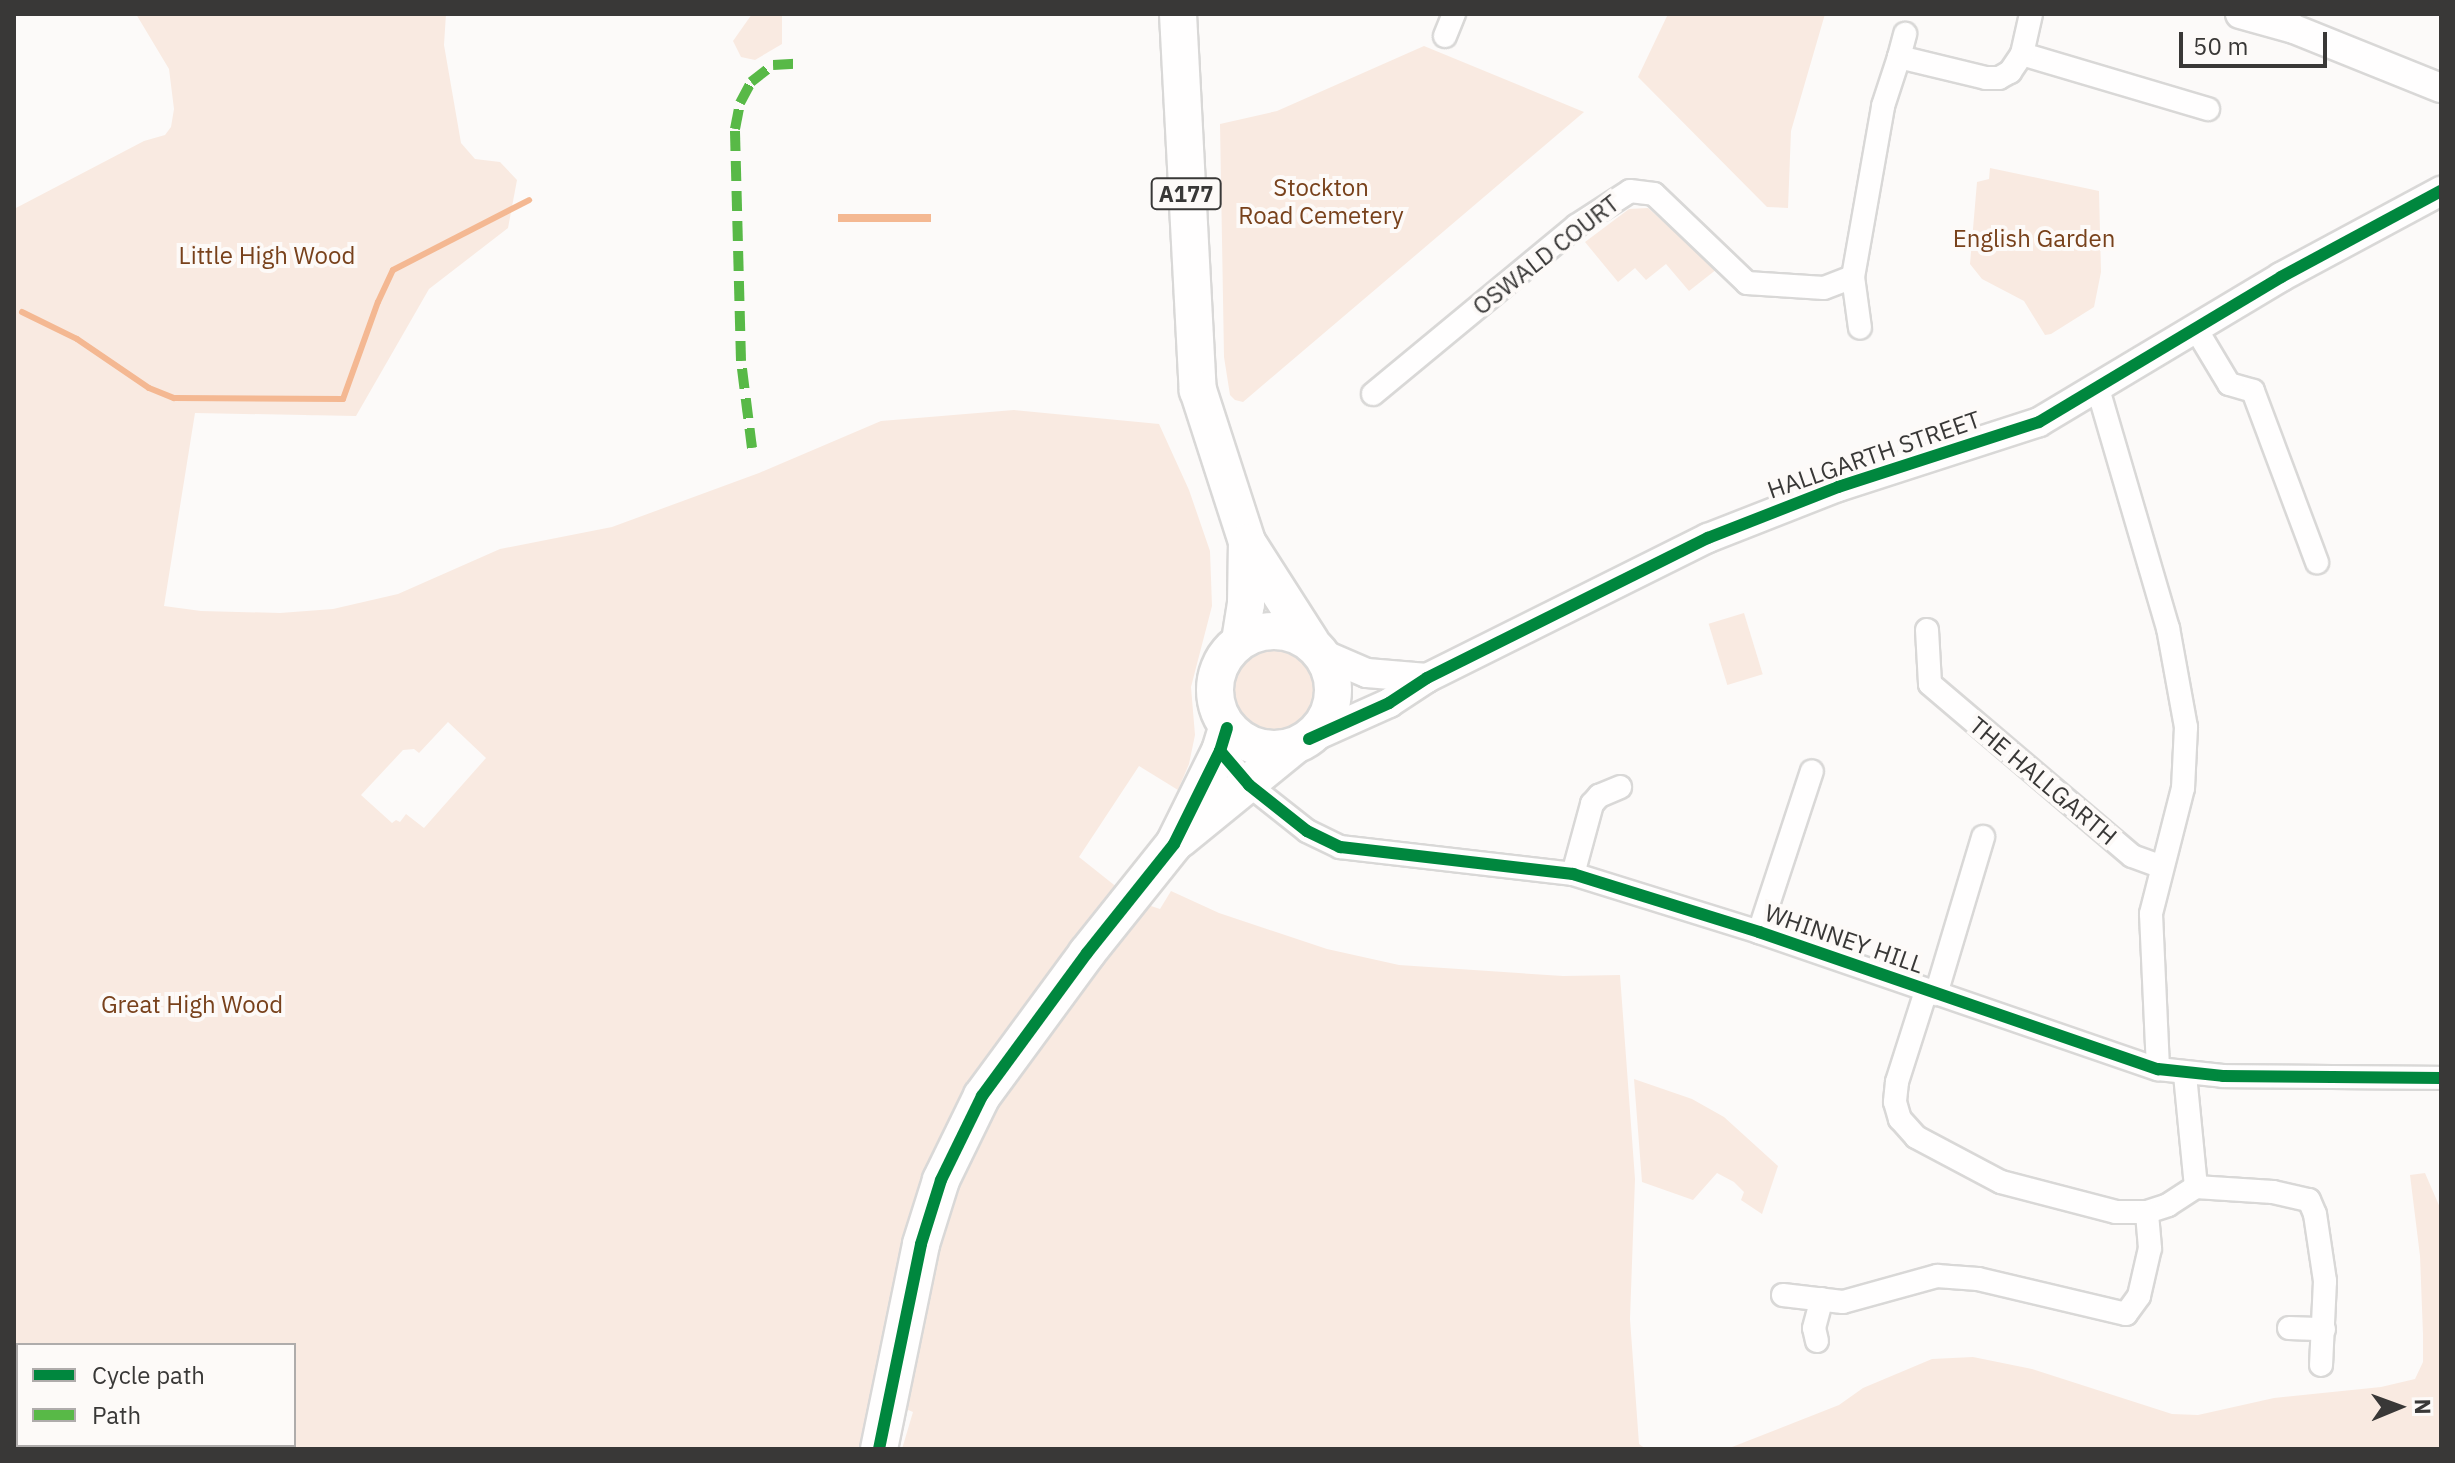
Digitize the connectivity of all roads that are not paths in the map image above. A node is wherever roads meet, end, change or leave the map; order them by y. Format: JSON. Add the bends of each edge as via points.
{"nodes":[{"id":1,"x":1178,"y":14,"type":"edge"},
{"id":2,"x":1454,"y":14,"type":"edge"},
{"id":3,"x":2031,"y":14,"type":"edge"},
{"id":4,"x":2240,"y":14,"type":"edge"},
{"id":5,"x":1905,"y":34,"type":"dead end"},
{"id":6,"x":1445,"y":36,"type":"dead end"},
{"id":7,"x":2022,"y":54,"type":"junction"},
{"id":8,"x":1899,"y":57,"type":"junction"},
{"id":9,"x":2441,"y":88,"type":"edge"},
{"id":10,"x":2208,"y":109,"type":"dead end"},
{"id":11,"x":2441,"y":191,"type":"edge"},
{"id":12,"x":1853,"y":277,"type":"junction"},
{"id":13,"x":1860,"y":328,"type":"dead end"},
{"id":14,"x":2196,"y":329,"type":"junction"},
{"id":15,"x":2098,"y":389,"type":"junction"},
{"id":16,"x":1373,"y":394,"type":"dead end"},
{"id":17,"x":1247,"y":542,"type":"junction"},
{"id":18,"x":2317,"y":562,"type":"dead end"},
{"id":19,"x":1927,"y":630,"type":"dead end"},
{"id":20,"x":1240,"y":641,"type":"junction"},
{"id":21,"x":1316,"y":647,"type":"junction"},
{"id":22,"x":1427,"y":678,"type":"junction"},
{"id":23,"x":1224,"y":740,"type":"junction"},
{"id":24,"x":1301,"y":743,"type":"junction"},
{"id":25,"x":1812,"y":771,"type":"dead end"},
{"id":26,"x":1249,"y":785,"type":"junction"},
{"id":27,"x":1620,"y":787,"type":"dead end"},
{"id":28,"x":1983,"y":837,"type":"dead end"},
{"id":29,"x":1174,"y":844,"type":"junction"},
{"id":30,"x":2162,"y":867,"type":"junction"},
{"id":31,"x":1573,"y":874,"type":"junction"},
{"id":32,"x":1759,"y":932,"type":"junction"},
{"id":33,"x":1931,"y":992,"type":"junction"},
{"id":34,"x":2158,"y":1069,"type":"junction"},
{"id":35,"x":2185,"y":1075,"type":"junction"},
{"id":36,"x":2441,"y":1078,"type":"edge"},
{"id":37,"x":2196,"y":1187,"type":"junction"},
{"id":38,"x":2147,"y":1212,"type":"junction"},
{"id":39,"x":1783,"y":1295,"type":"dead end"},
{"id":40,"x":1822,"y":1299,"type":"junction"},
{"id":41,"x":2289,"y":1328,"type":"dead end"},
{"id":42,"x":2324,"y":1329,"type":"junction"},
{"id":43,"x":1817,"y":1341,"type":"dead end"},
{"id":44,"x":2321,"y":1365,"type":"dead end"},
{"id":45,"x":879,"y":1449,"type":"edge"}],
"edges":[{"from":1,"to":17,"type":"main road","number":"A177","via":[[1195,374]]},
{"from":2,"to":6,"type":"street"},
{"from":3,"to":7,"type":"street"},
{"from":4,"to":9,"type":"street","via":[[2294,29]]},
{"from":5,"to":8,"type":"street"},
{"from":7,"to":8,"type":"street","via":[[1999,78]]},
{"from":7,"to":10,"type":"street"},
{"from":8,"to":12,"type":"street","via":[[1883,106]]},
{"from":11,"to":14,"type":"street","name":"HALLGARTH STREET"},
{"from":12,"to":13,"type":"street"},
{"from":12,"to":16,"type":"street","name":"OSWALD COURT","via":[[1824,288],[1747,283],[1654,194],[1630,191],[1576,226]]},
{"from":14,"to":15,"type":"street","name":"HALLGARTH STREET"},
{"from":14,"to":18,"type":"street","via":[[2229,384],[2253,391]]},
{"from":15,"to":22,"type":"street","name":"HALLGARTH STREET","via":[[2039,422],[1838,487],[1708,538]]},
{"from":15,"to":30,"type":"street","via":[[2181,684],[2187,760]]},
{"from":17,"to":20,"type":"main road","number":"A177"},
{"from":17,"to":21,"type":"main road"},
{"from":19,"to":30,"type":"street","name":"THE HALLGARTH","via":[[1929,694],[2132,856]]},
{"from":20,"to":21,"type":"main road","via":[[1275,631]]},
{"from":20,"to":23,"type":"main road","via":[[1222,663],[1214,692]]},
{"from":21,"to":22,"type":"street","via":[[1367,673]]},
{"from":21,"to":24,"type":"main road","via":[[1330,667],[1332,705],[1323,724]]},
{"from":22,"to":24,"type":"street","name":"HALLGARTH STREET","via":[[1389,703]]},
{"from":23,"to":24,"type":"main road","via":[[1275,750]]},
{"from":23,"to":26,"type":"street","name":"WHINNEY HILL"},
{"from":23,"to":29,"type":"main road"},
{"from":24,"to":26,"type":"main road"},
{"from":25,"to":32,"type":"street","name":"WHINNEY HILL"},
{"from":26,"to":29,"type":"main road"},
{"from":26,"to":31,"type":"street","name":"WHINNEY HILL","via":[[1307,831],[1340,847]]},
{"from":27,"to":31,"type":"street","via":[[1592,804]]},
{"from":28,"to":33,"type":"street","name":"WHINNEY HILL"},
{"from":29,"to":45,"type":"main road","via":[[1087,953],[975,1110],[941,1180],[921,1244]]},
{"from":30,"to":34,"type":"street","via":[[2149,934]]},
{"from":31,"to":32,"type":"street","name":"WHINNEY HILL"},
{"from":32,"to":33,"type":"street","name":"WHINNEY HILL"},
{"from":33,"to":34,"type":"street","name":"WHINNEY HILL"},
{"from":33,"to":38,"type":"street","via":[[1897,1082],[1900,1119],[1916,1137],[2001,1182],[2116,1212]]},
{"from":34,"to":35,"type":"street","name":"WHINNEY HILL"},
{"from":35,"to":36,"type":"street","name":"WHINNEY HILL"},
{"from":35,"to":37,"type":"street"},
{"from":37,"to":38,"type":"street"},
{"from":37,"to":42,"type":"street","via":[[2286,1193],[2309,1200],[2325,1281]]},
{"from":38,"to":40,"type":"street","via":[[2150,1248],[2139,1296],[2126,1314],[1978,1279],[1937,1276],[1843,1302]]},
{"from":39,"to":40,"type":"street"},
{"from":40,"to":43,"type":"street","via":[[1814,1328]]},
{"from":41,"to":42,"type":"street"},
{"from":42,"to":44,"type":"street"}]}
